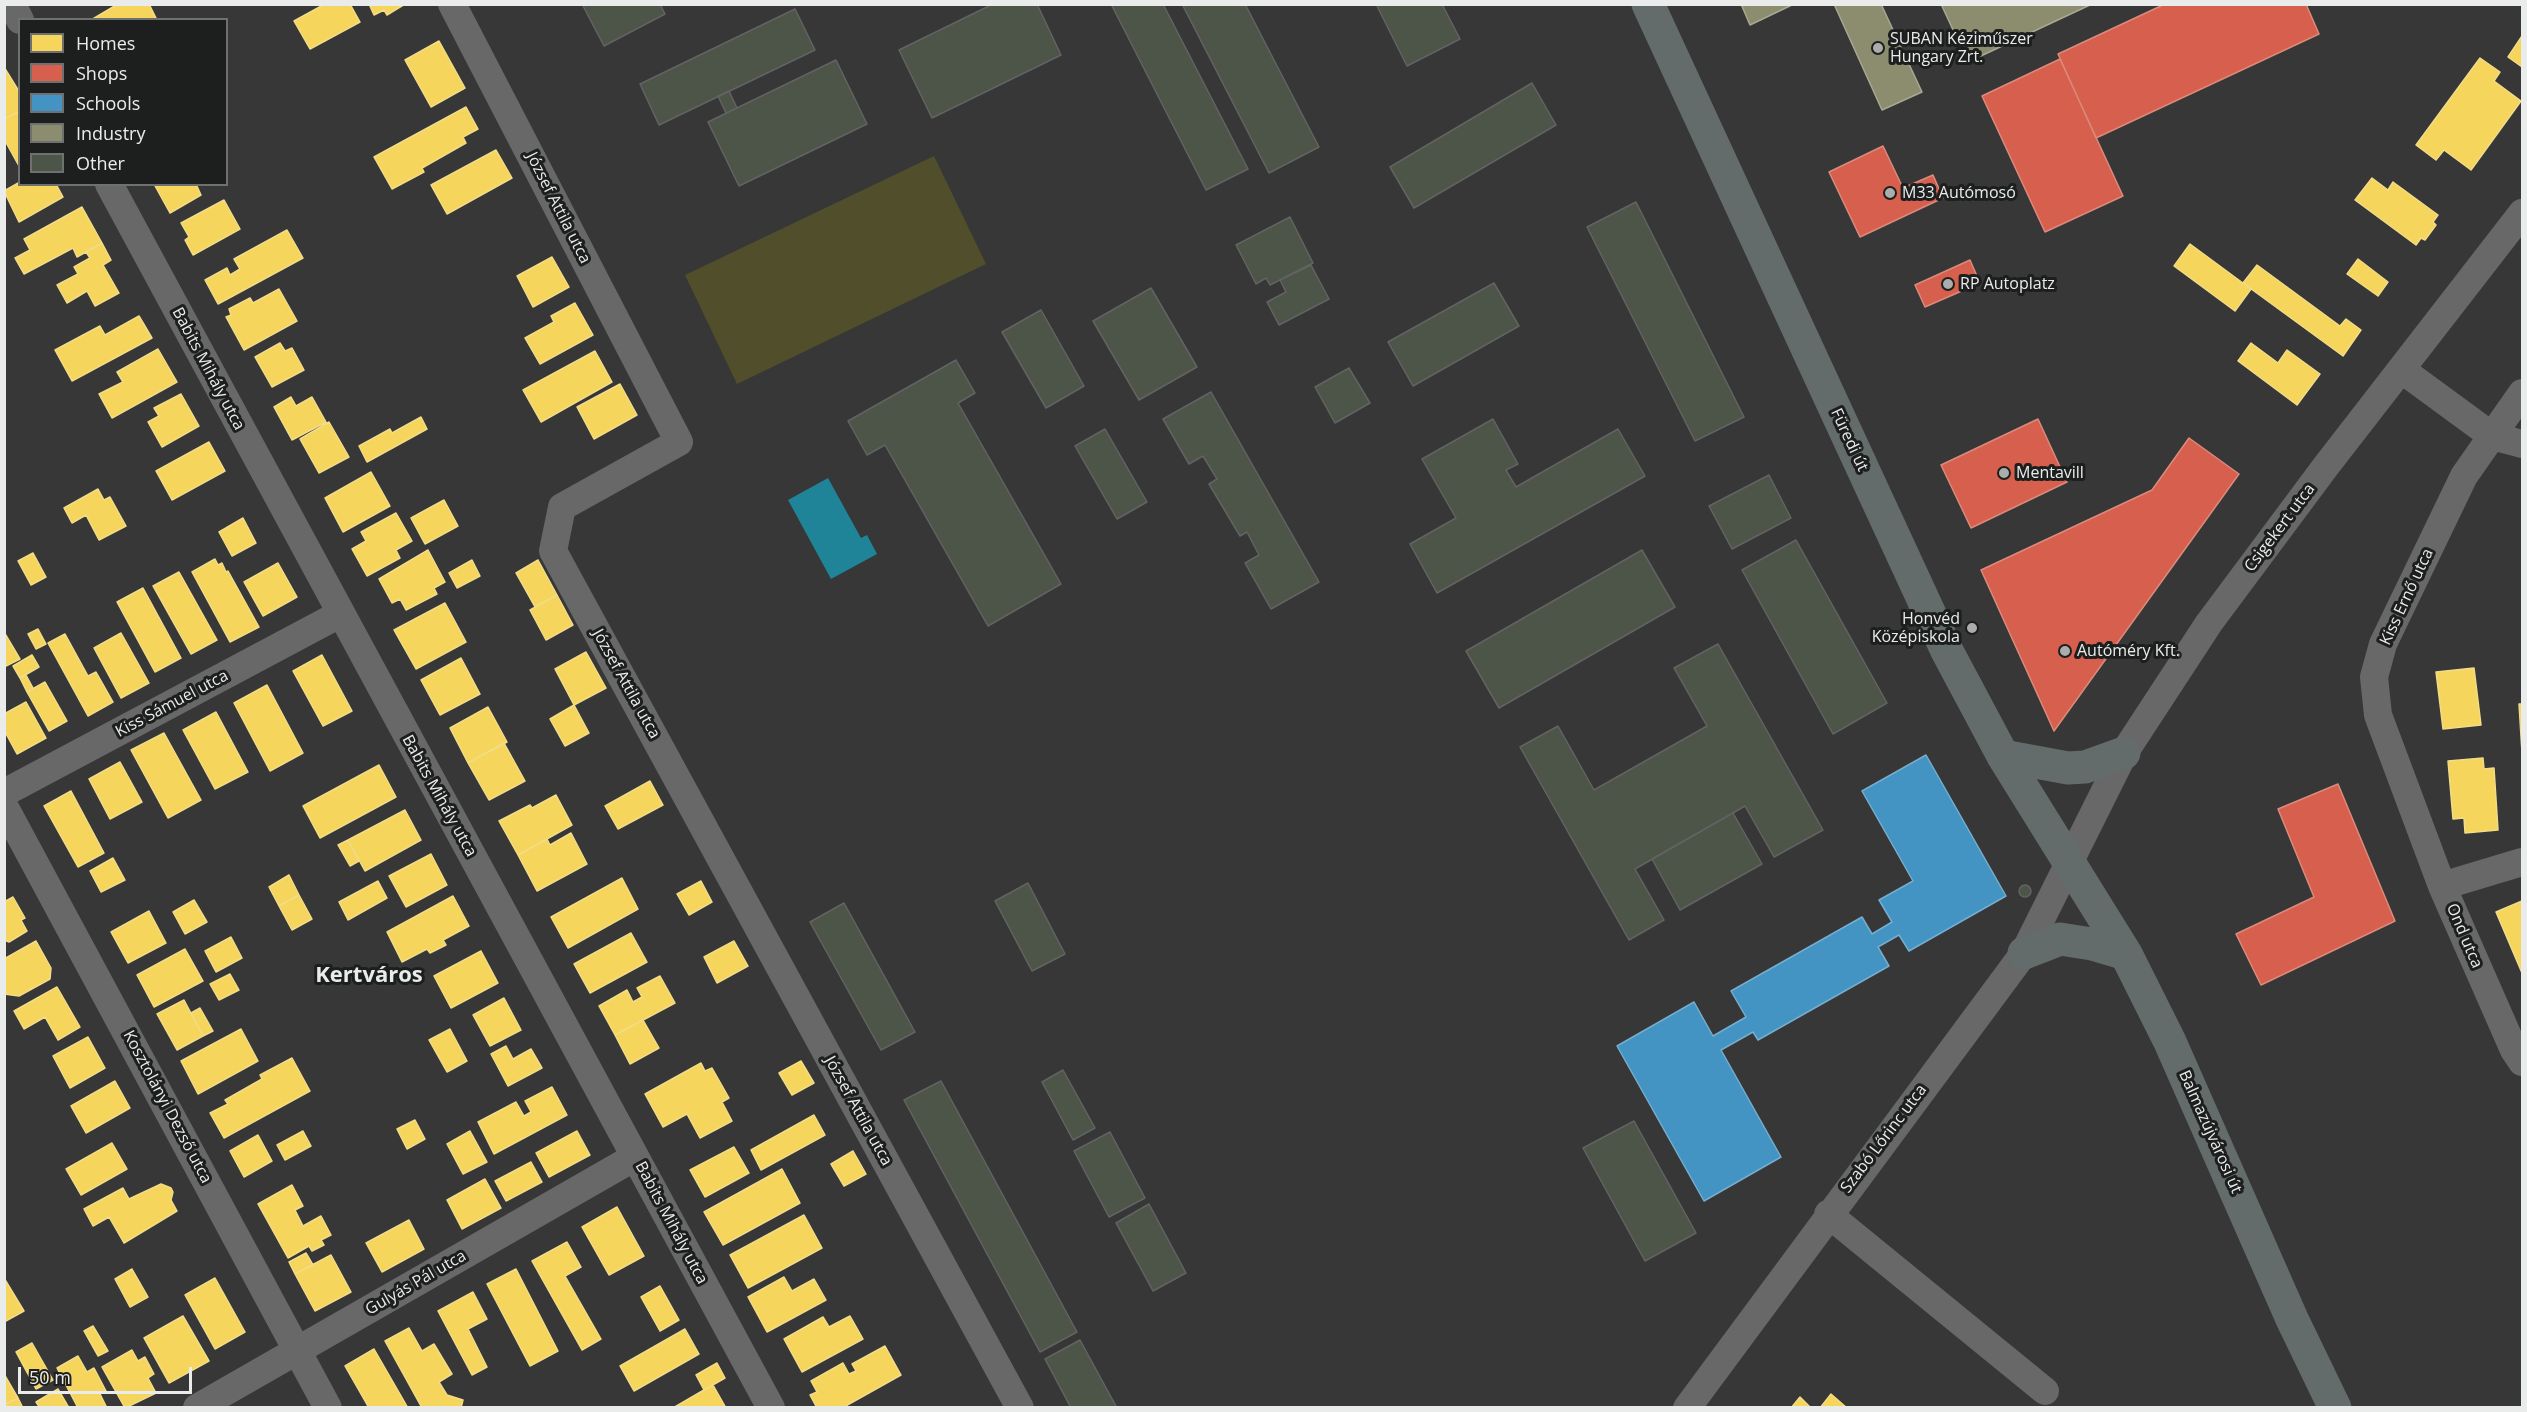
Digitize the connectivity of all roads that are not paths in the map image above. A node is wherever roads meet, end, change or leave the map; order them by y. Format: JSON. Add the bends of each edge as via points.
{"nodes":[{"id":1,"x":12,"y":4,"type":"edge"},
{"id":2,"x":452,"y":4,"type":"edge"},
{"id":3,"x":1648,"y":4,"type":"edge"},
{"id":4,"x":19,"y":18,"type":"edge"},
{"id":5,"x":110,"y":186,"type":"edge"},
{"id":6,"x":2523,"y":213,"type":"edge"},
{"id":7,"x":2402,"y":370,"type":"junction"},
{"id":8,"x":2523,"y":393,"type":"edge"},
{"id":9,"x":2492,"y":436,"type":"junction"},
{"id":10,"x":2523,"y":444,"type":"edge"},
{"id":11,"x":340,"y":614,"type":"junction"},
{"id":12,"x":2124,"y":753,"type":"junction"},
{"id":13,"x":2003,"y":756,"type":"junction"},
{"id":14,"x":4,"y":793,"type":"edge"},
{"id":15,"x":4,"y":807,"type":"edge"},
{"id":16,"x":2523,"y":862,"type":"edge"},
{"id":17,"x":2071,"y":864,"type":"junction"},
{"id":18,"x":2442,"y":886,"type":"junction"},
{"id":19,"x":2024,"y":952,"type":"junction"},
{"id":20,"x":2126,"y":954,"type":"junction"},
{"id":21,"x":2523,"y":1062,"type":"edge"},
{"id":22,"x":636,"y":1157,"type":"junction"},
{"id":23,"x":1828,"y":1214,"type":"junction"},
{"id":24,"x":298,"y":1350,"type":"junction"},
{"id":25,"x":2045,"y":1391,"type":"dead end"},
{"id":26,"x":197,"y":1407,"type":"edge"},
{"id":27,"x":328,"y":1407,"type":"edge"},
{"id":28,"x":771,"y":1407,"type":"edge"},
{"id":29,"x":1020,"y":1407,"type":"edge"},
{"id":30,"x":1687,"y":1407,"type":"edge"},
{"id":31,"x":2335,"y":1407,"type":"edge"}],
"edges":[{"from":1,"to":4,"type":"street"},
{"from":2,"to":29,"type":"street","name":"József Attila utca","via":[[679,442],[562,507],[553,550]]},
{"from":3,"to":13,"type":"main road","name":"Füredi út","via":[[1947,651]]},
{"from":5,"to":11,"type":"street","name":"Babits Mihály utca"},
{"from":6,"to":7,"type":"street","name":"Csigekert utca"},
{"from":7,"to":9,"type":"street"},
{"from":7,"to":12,"type":"street","name":"Csigekert utca","via":[[2209,623]]},
{"from":8,"to":9,"type":"street","name":"Kiss Ernő utca"},
{"from":9,"to":10,"type":"street"},
{"from":9,"to":18,"type":"street","name":"Kiss Ernő utca","via":[[2464,476],[2383,644],[2374,677],[2378,715]]},
{"from":11,"to":14,"type":"street","name":"Kiss Sámuel utca"},
{"from":11,"to":22,"type":"street","name":"Babits Mihály utca"},
{"from":12,"to":13,"type":"main road","via":[[2085,767],[2068,768]]},
{"from":12,"to":17,"type":"street","name":"Csigekert utca"},
{"from":13,"to":17,"type":"main road","name":"Füredi út"},
{"from":15,"to":24,"type":"street","name":"Kosztolányi Dezső utca"},
{"from":16,"to":18,"type":"street","name":"Ond utca"},
{"from":17,"to":19,"type":"street","name":"Szabó Lőrinc utca"},
{"from":17,"to":20,"type":"main road","name":"Balmazújvárosi út"},
{"from":18,"to":21,"type":"street","name":"Ond utca","via":[[2514,1050]]},
{"from":19,"to":20,"type":"main road","via":[[2060,939]]},
{"from":19,"to":23,"type":"street","name":"Szabó Lőrinc utca"},
{"from":20,"to":31,"type":"main road","name":"Balmazújvárosi út","via":[[2170,1042]]},
{"from":22,"to":24,"type":"street","name":"Gulyás Pál utca"},
{"from":22,"to":28,"type":"street","name":"Babits Mihály utca"},
{"from":23,"to":25,"type":"street"},
{"from":23,"to":30,"type":"street","name":"Szabó Lőrinc utca"},
{"from":24,"to":26,"type":"street","name":"Gulyás Pál utca"},
{"from":24,"to":27,"type":"street","name":"Kosztolányi Dezső utca"}]}
